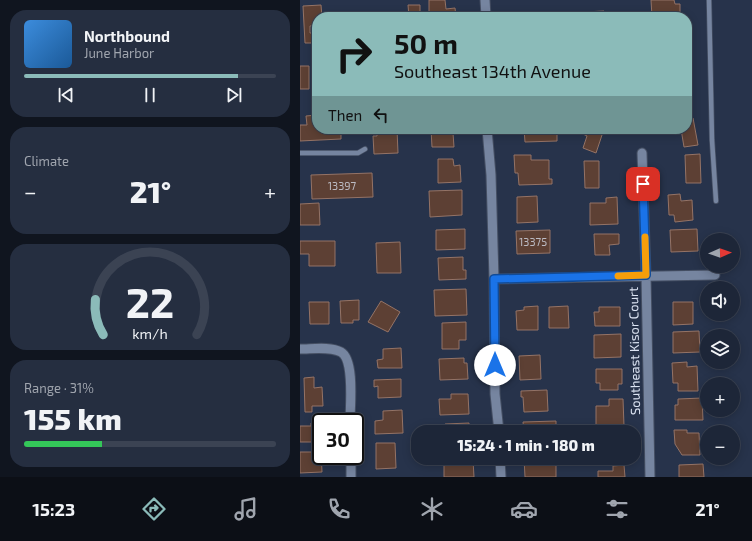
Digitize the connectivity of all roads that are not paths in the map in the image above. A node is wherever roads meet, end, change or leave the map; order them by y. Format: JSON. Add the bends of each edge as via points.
{"nodes":[{"id":1,"x":486,"y":0,"type":"edge"},
{"id":2,"x":708,"y":0,"type":"edge"},
{"id":3,"x":486,"y":12,"type":"edge"},
{"id":4,"x":487,"y":134,"type":"edge"},
{"id":5,"x":365,"y":148,"type":"dead end"},
{"id":6,"x":300,"y":153,"type":"edge"},
{"id":7,"x":642,"y":154,"type":"dead end"},
{"id":8,"x":716,"y":201,"type":"dead end"},
{"id":9,"x":715,"y":274,"type":"dead end"},
{"id":10,"x":646,"y":275,"type":"junction"},
{"id":11,"x":494,"y":279,"type":"junction"},
{"id":12,"x":300,"y":349,"type":"edge"},
{"id":13,"x":350,"y":413,"type":"edge"},
{"id":14,"x":498,"y":425,"type":"edge"},
{"id":15,"x":351,"y":465,"type":"edge"},
{"id":16,"x":500,"y":465,"type":"edge"},
{"id":17,"x":351,"y":477,"type":"edge"},
{"id":18,"x":500,"y":477,"type":"edge"},
{"id":19,"x":650,"y":477,"type":"edge"}],
"edges":[{"from":1,"to":3,"type":"street"},
{"from":2,"to":8,"type":"lane"},
{"from":4,"to":11,"type":"street"},
{"from":5,"to":6,"type":"lane","via":[[358,153]]},
{"from":7,"to":10,"type":"street","name":"Southeast Kisor Court"},
{"from":9,"to":10,"type":"street"},
{"from":10,"to":11,"type":"street"},
{"from":10,"to":19,"type":"street","name":"Southeast Kisor Court"},
{"from":11,"to":14,"type":"street","via":[[495,394]]},
{"from":12,"to":13,"type":"street","via":[[333,349],[341,352],[347,359],[350,369]]},
{"from":15,"to":17,"type":"street"},
{"from":16,"to":18,"type":"street"}]}
